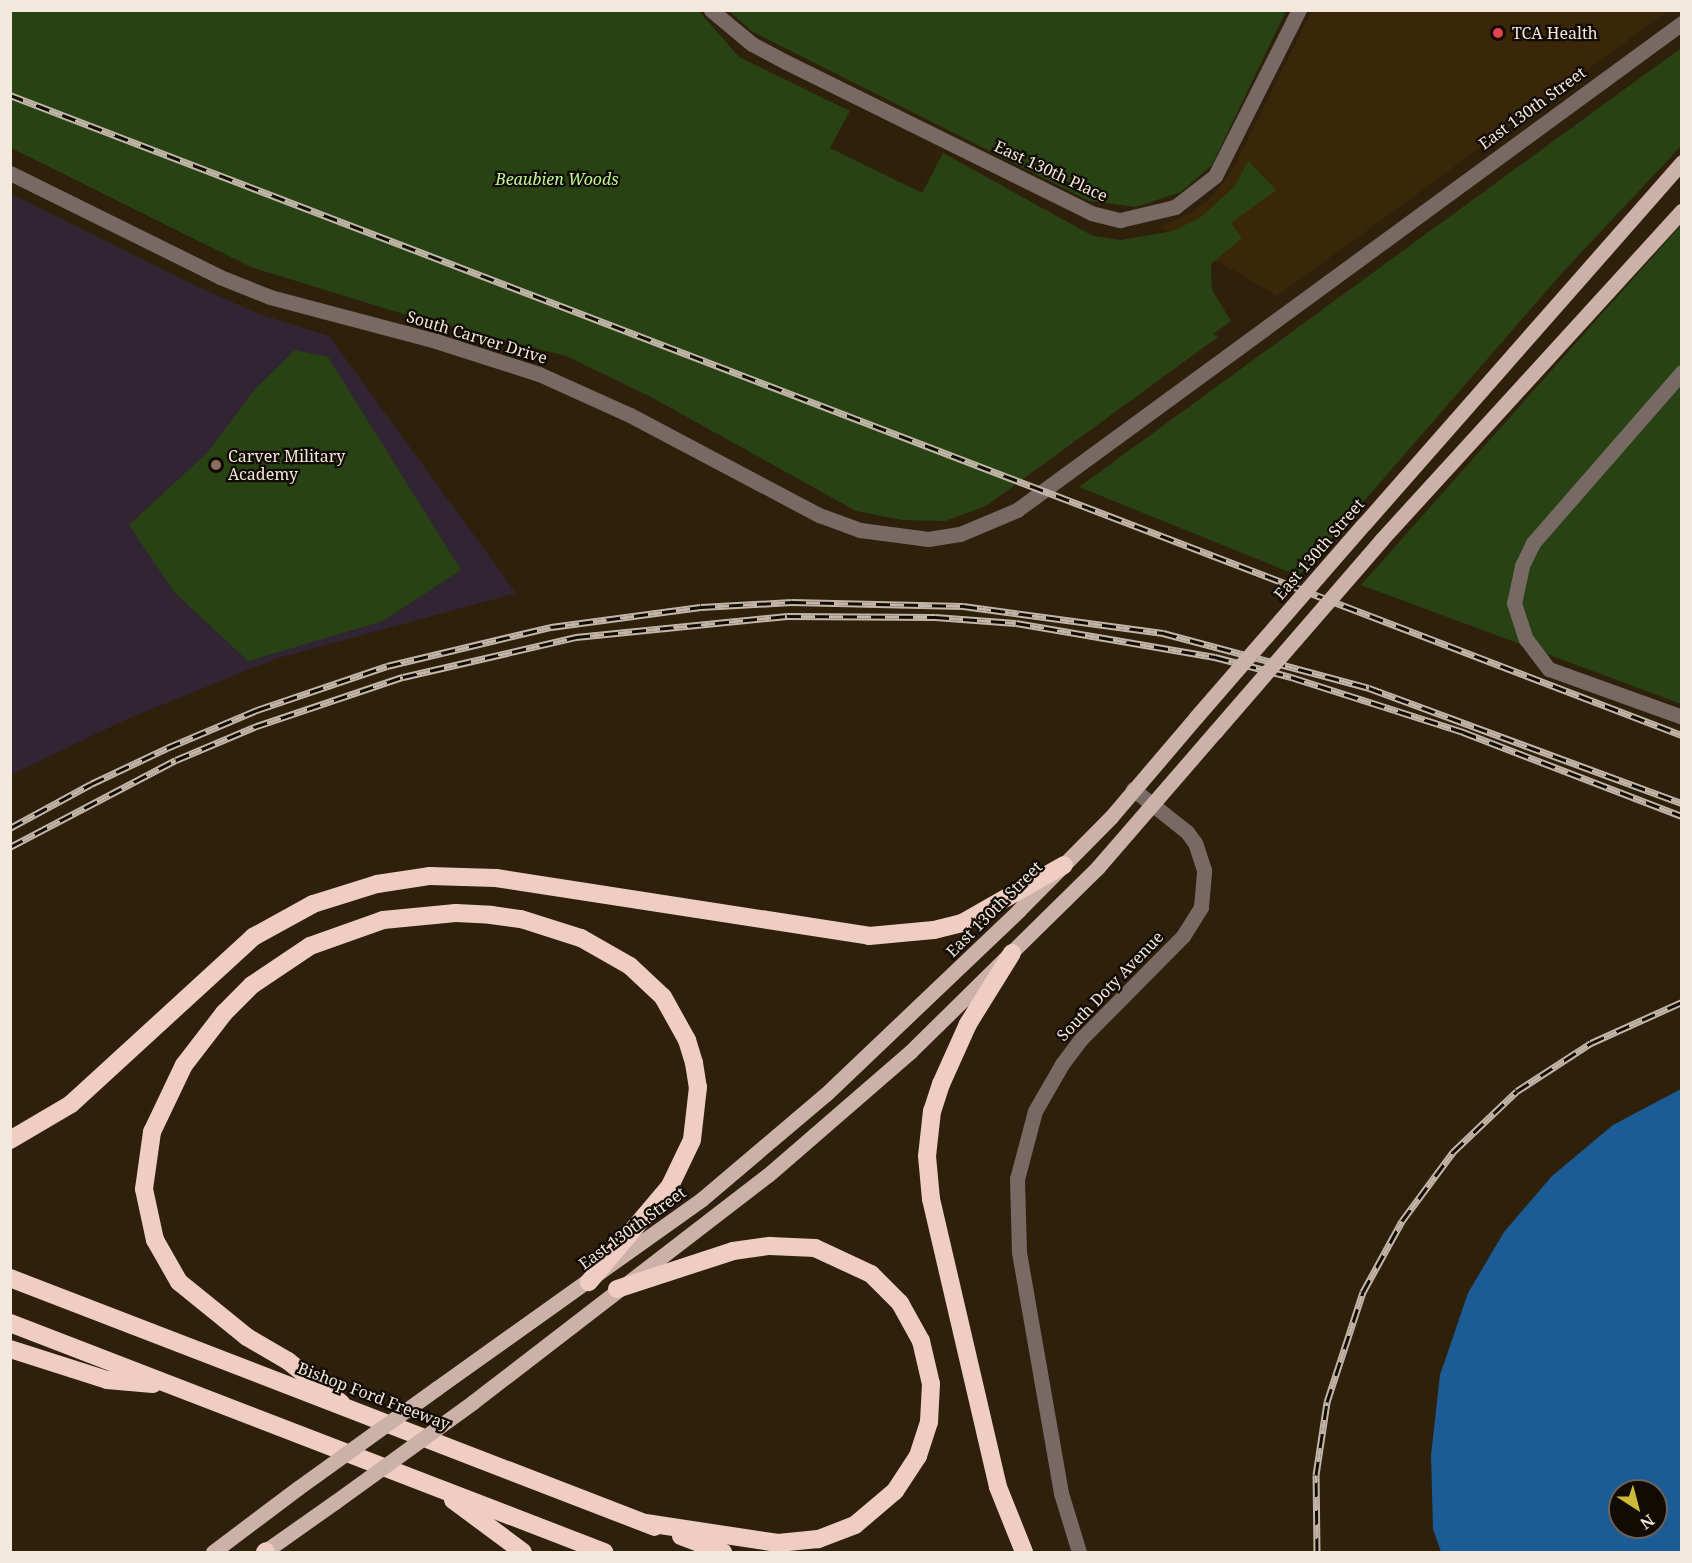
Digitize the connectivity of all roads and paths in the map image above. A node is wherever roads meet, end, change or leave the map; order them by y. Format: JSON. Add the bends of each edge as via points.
{"nodes":[{"id":1,"x":711,"y":10,"type":"edge"},
{"id":2,"x":1299,"y":10,"type":"edge"},
{"id":3,"x":1682,"y":22,"type":"edge"},
{"id":4,"x":1682,"y":162,"type":"edge"},
{"id":5,"x":10,"y":173,"type":"edge"},
{"id":6,"x":1682,"y":211,"type":"edge"},
{"id":7,"x":1682,"y":372,"type":"edge"},
{"id":8,"x":928,"y":539,"type":"joint"},
{"id":9,"x":1682,"y":717,"type":"edge"},
{"id":10,"x":1133,"y":789,"type":"junction"},
{"id":11,"x":1152,"y":804,"type":"junction"},
{"id":12,"x":1064,"y":865,"type":"junction"},
{"id":13,"x":1012,"y":953,"type":"junction"},
{"id":14,"x":10,"y":1140,"type":"edge"},
{"id":15,"x":10,"y":1278,"type":"edge"},
{"id":16,"x":589,"y":1282,"type":"junction"},
{"id":17,"x":618,"y":1289,"type":"junction"},
{"id":18,"x":10,"y":1323,"type":"edge"},
{"id":19,"x":10,"y":1349,"type":"edge"},
{"id":20,"x":178,"y":1387,"type":"junction"},
{"id":21,"x":341,"y":1403,"type":"junction"},
{"id":22,"x":435,"y":1487,"type":"junction"},
{"id":23,"x":646,"y":1523,"type":"junction"},
{"id":24,"x":213,"y":1552,"type":"edge"},
{"id":25,"x":265,"y":1552,"type":"edge"},
{"id":26,"x":523,"y":1552,"type":"edge"},
{"id":27,"x":604,"y":1552,"type":"edge"},
{"id":28,"x":723,"y":1552,"type":"edge"},
{"id":29,"x":1024,"y":1552,"type":"edge"},
{"id":30,"x":1079,"y":1552,"type":"edge"}],
"edges":[{"from":1,"to":2,"type":"street","name":"East 130th Place","via":[[752,44],[786,62],[1091,213],[1120,220],[1175,207],[1215,176]]},
{"from":3,"to":8,"type":"street","name":"East 130th Street","via":[[1017,510],[960,534]]},
{"from":4,"to":10,"type":"main road","name":"East 130th Street","bridge":true},
{"from":5,"to":8,"type":"street","name":"South Carver Drive","via":[[220,278],[270,297],[436,341],[539,374],[630,415],[819,515],[860,530]]},
{"from":6,"to":11,"type":"main road","bridge":true,"via":[[1382,539]]},
{"from":7,"to":9,"type":"street","via":[[1533,543],[1522,566],[1514,603],[1526,639],[1549,669]]},
{"from":10,"to":11,"type":"street","name":"South Doty Avenue"},
{"from":10,"to":12,"type":"main road","name":"East 130th Street"},
{"from":11,"to":13,"type":"main road","via":[[1098,867]]},
{"from":11,"to":30,"type":"street","name":"South Doty Avenue","via":[[1195,843],[1204,870],[1201,907],[1183,936],[1081,1039],[1062,1064],[1035,1111],[1017,1179],[1019,1252],[1061,1492]]},
{"from":12,"to":14,"type":"highway","via":[[962,923],[925,932],[869,936],[496,879],[430,876],[376,884],[314,904],[253,937],[87,1091]]},
{"from":12,"to":16,"type":"main road","name":"East 130th Street","via":[[826,1094],[702,1199]]},
{"from":13,"to":17,"type":"main road","via":[[842,1113],[760,1182]]},
{"from":13,"to":29,"type":"highway","via":[[968,1024],[940,1084],[932,1111],[927,1156],[931,1199],[998,1487]]},
{"from":15,"to":21,"type":"highway","name":"Bishop Ford Freeway"},
{"from":16,"to":21,"type":"highway","via":[[649,1214],[684,1161],[692,1140],[698,1087],[694,1063],[687,1040],[663,997],[630,966],[581,938],[491,915],[456,913],[383,920],[310,946],[252,986],[224,1012],[190,1056],[152,1132],[144,1189],[155,1240],[179,1282],[202,1304],[288,1361]]},
{"from":16,"to":24,"type":"main road","name":"East 130th Street","bridge":true},
{"from":17,"to":23,"type":"highway","via":[[733,1251],[778,1246],[815,1248],[872,1274],[900,1303],[921,1341],[931,1384],[929,1422],[918,1456],[895,1491],[855,1525],[818,1539],[778,1544]]},
{"from":17,"to":25,"type":"main road","bridge":true,"via":[[472,1402]]},
{"from":18,"to":20,"type":"highway"},
{"from":19,"to":20,"type":"highway","via":[[107,1380]]},
{"from":20,"to":22,"type":"highway"},
{"from":21,"to":23,"type":"highway","name":"Bishop Ford Freeway"},
{"from":22,"to":26,"type":"highway"},
{"from":22,"to":27,"type":"highway"},
{"from":23,"to":28,"type":"highway","name":"Bishop Ford Freeway"}]}
